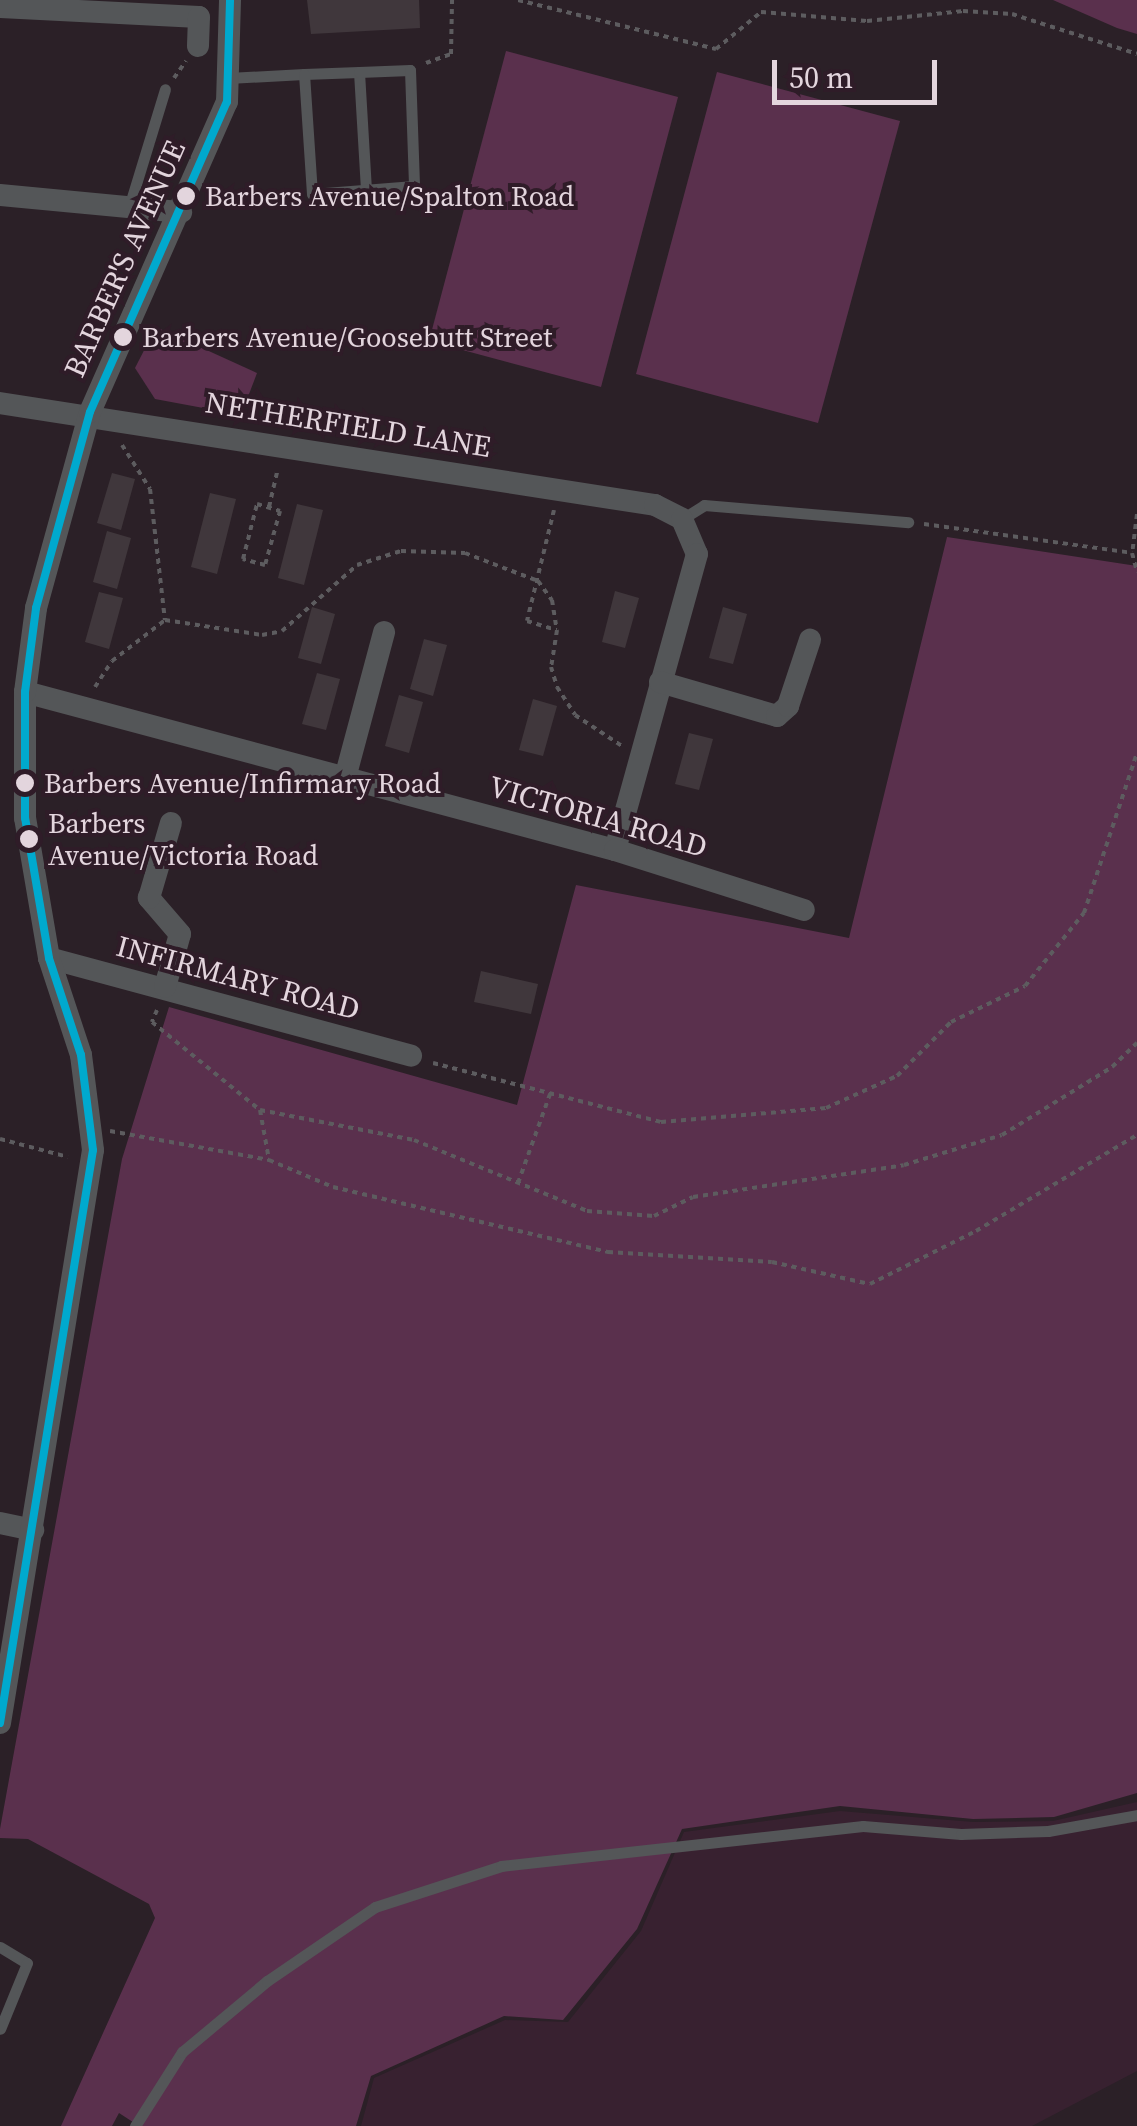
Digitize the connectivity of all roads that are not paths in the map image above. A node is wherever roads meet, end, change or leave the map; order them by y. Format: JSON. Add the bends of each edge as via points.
{"nodes":[{"id":1,"x":230,"y":0,"type":"edge"},
{"id":2,"x":0,"y":7,"type":"edge"},
{"id":3,"x":198,"y":46,"type":"road end"},
{"id":4,"x":358,"y":72,"type":"junction"},
{"id":5,"x":304,"y":74,"type":"junction"},
{"id":6,"x":228,"y":78,"type":"junction"},
{"id":7,"x":164,"y":89,"type":"road end"},
{"id":8,"x":366,"y":189,"type":"junction"},
{"id":9,"x":0,"y":196,"type":"edge"},
{"id":10,"x":129,"y":207,"type":"junction"},
{"id":11,"x":182,"y":212,"type":"junction"},
{"id":12,"x":0,"y":403,"type":"edge"},
{"id":13,"x":90,"y":412,"type":"junction"},
{"id":14,"x":682,"y":519,"type":"junction"},
{"id":15,"x":908,"y":522,"type":"road end"},
{"id":16,"x":384,"y":632,"type":"dead end"},
{"id":17,"x":810,"y":640,"type":"dead end"},
{"id":18,"x":660,"y":682,"type":"junction"},
{"id":19,"x":25,"y":692,"type":"junction"},
{"id":20,"x":344,"y":778,"type":"junction"},
{"id":21,"x":170,"y":822,"type":"dead end"},
{"id":22,"x":615,"y":850,"type":"junction"},
{"id":23,"x":804,"y":910,"type":"dead end"},
{"id":24,"x":49,"y":958,"type":"junction"},
{"id":25,"x":165,"y":987,"type":"junction"},
{"id":26,"x":411,"y":1056,"type":"road end"},
{"id":27,"x":0,"y":1523,"type":"edge"},
{"id":28,"x":33,"y":1530,"type":"junction"},
{"id":29,"x":0,"y":1723,"type":"edge"},
{"id":30,"x":1137,"y":1815,"type":"edge"},
{"id":31,"x":0,"y":1947,"type":"edge"},
{"id":32,"x":0,"y":2029,"type":"edge"},
{"id":33,"x":135,"y":2126,"type":"edge"}],
"edges":[{"from":1,"to":6,"type":"street","name":"BARBER'S AVENUE"},
{"from":2,"to":3,"type":"street","via":[[199,16]]},
{"from":4,"to":5,"type":"lane"},
{"from":4,"to":8,"type":"lane"},
{"from":4,"to":8,"type":"lane","via":[[410,70],[414,186]]},
{"from":5,"to":6,"type":"lane"},
{"from":5,"to":8,"type":"lane","via":[[312,194]]},
{"from":6,"to":11,"type":"street","name":"BARBER'S AVENUE","via":[[227,102]]},
{"from":7,"to":10,"type":"lane"},
{"from":9,"to":10,"type":"street"},
{"from":10,"to":11,"type":"street"},
{"from":11,"to":13,"type":"street","name":"BARBER'S AVENUE","via":[[128,316]]},
{"from":12,"to":13,"type":"street","name":"NETHERFIELD LANE"},
{"from":13,"to":14,"type":"street","name":"NETHERFIELD LANE","via":[[656,506]]},
{"from":13,"to":19,"type":"street","name":"BARBER'S AVENUE","via":[[36,608]]},
{"from":14,"to":15,"type":"lane","via":[[704,505]]},
{"from":14,"to":18,"type":"street","via":[[697,554]]},
{"from":16,"to":20,"type":"street"},
{"from":17,"to":18,"type":"street","via":[[788,706],[777,716]]},
{"from":18,"to":22,"type":"street"},
{"from":19,"to":20,"type":"street","name":"VICTORIA ROAD"},
{"from":19,"to":24,"type":"street","name":"BARBER'S AVENUE","via":[[25,818]]},
{"from":20,"to":22,"type":"street","name":"VICTORIA ROAD"},
{"from":21,"to":25,"type":"street","via":[[149,898],[180,934]]},
{"from":22,"to":23,"type":"street","name":"VICTORIA ROAD"},
{"from":24,"to":25,"type":"street","name":"INFIRMARY ROAD"},
{"from":24,"to":28,"type":"street","name":"BARBER'S AVENUE","via":[[80,1055],[92,1139]]},
{"from":25,"to":26,"type":"street","name":"INFIRMARY ROAD"},
{"from":27,"to":28,"type":"street"},
{"from":28,"to":29,"type":"street","name":"BARBER'S AVENUE"},
{"from":30,"to":33,"type":"lane","via":[[1031,1832],[863,1826],[501,1866],[376,1907],[267,1982],[182,2052]]},
{"from":31,"to":32,"type":"lane","via":[[27,1963]]}]}
